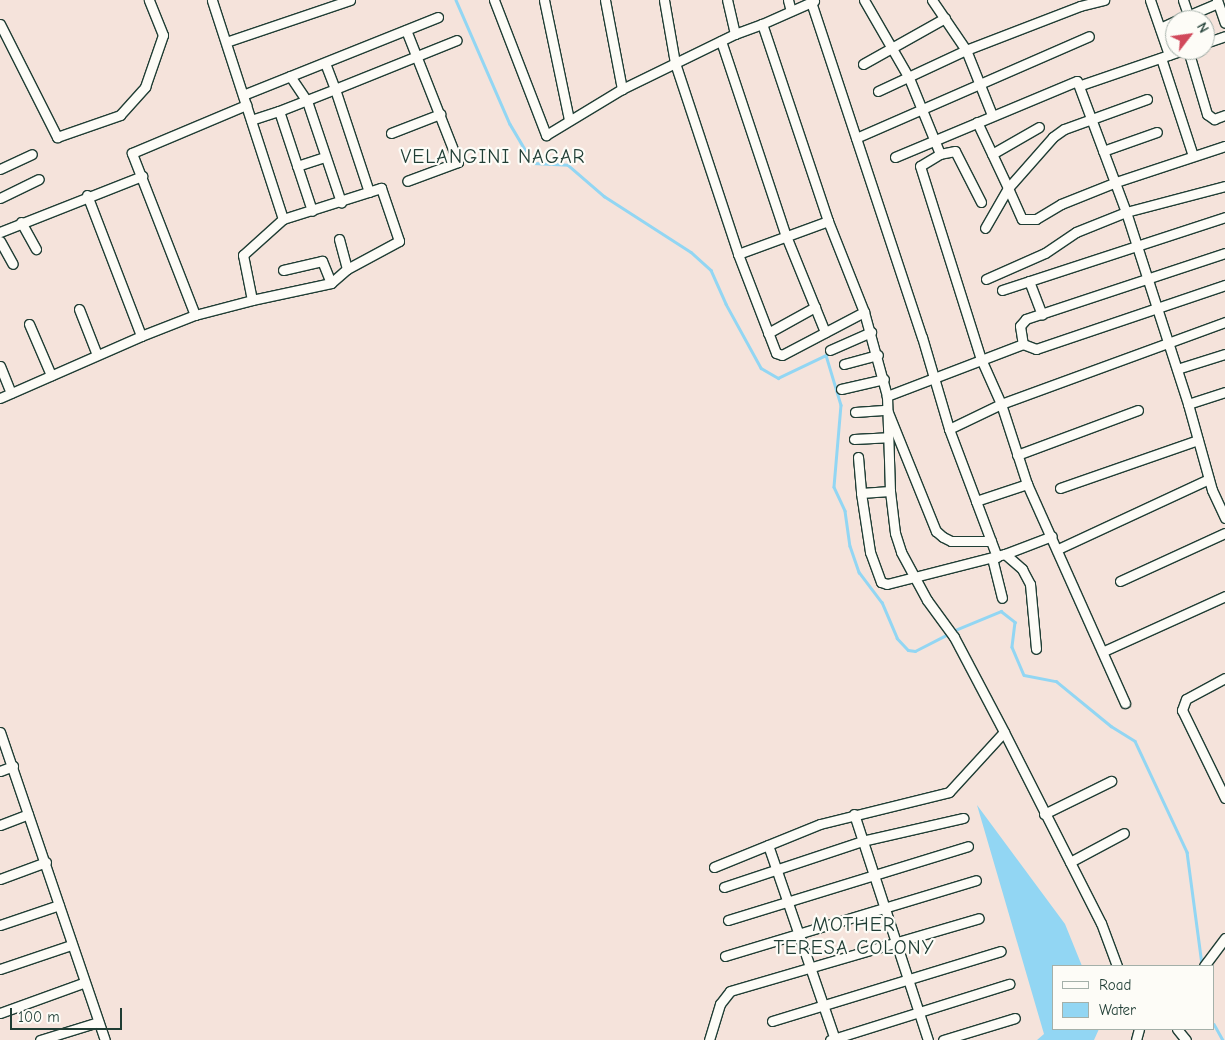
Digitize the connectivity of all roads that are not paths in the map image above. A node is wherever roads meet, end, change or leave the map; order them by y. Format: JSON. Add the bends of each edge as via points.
{"nodes":[{"id":1,"x":149,"y":0,"type":"edge"},
{"id":2,"x":212,"y":0,"type":"edge"},
{"id":3,"x":350,"y":0,"type":"edge"},
{"id":4,"x":494,"y":0,"type":"edge"},
{"id":5,"x":544,"y":0,"type":"edge"},
{"id":6,"x":606,"y":0,"type":"edge"},
{"id":7,"x":664,"y":0,"type":"edge"},
{"id":8,"x":728,"y":0,"type":"edge"},
{"id":9,"x":788,"y":0,"type":"edge"},
{"id":10,"x":864,"y":0,"type":"edge"},
{"id":11,"x":932,"y":0,"type":"edge"},
{"id":12,"x":1104,"y":0,"type":"edge"},
{"id":13,"x":1150,"y":0,"type":"edge"},
{"id":14,"x":813,"y":1,"type":"edge"},
{"id":15,"x":1217,"y":2,"type":"edge"},
{"id":16,"x":1203,"y":10,"type":"edge"},
{"id":17,"x":791,"y":11,"type":"junction"},
{"id":18,"x":438,"y":16,"type":"dead end"},
{"id":19,"x":945,"y":18,"type":"junction"},
{"id":20,"x":1225,"y":23,"type":"edge"},
{"id":21,"x":0,"y":24,"type":"edge"},
{"id":22,"x":762,"y":24,"type":"junction"},
{"id":23,"x":1165,"y":26,"type":"edge"},
{"id":24,"x":1160,"y":28,"type":"junction"},
{"id":25,"x":406,"y":30,"type":"junction"},
{"id":26,"x":735,"y":34,"type":"junction"},
{"id":27,"x":1088,"y":36,"type":"dead end"},
{"id":28,"x":457,"y":40,"type":"dead end"},
{"id":29,"x":721,"y":41,"type":"junction"},
{"id":30,"x":226,"y":42,"type":"junction"},
{"id":31,"x":892,"y":49,"type":"junction"},
{"id":32,"x":966,"y":50,"type":"junction"},
{"id":33,"x":1165,"y":56,"type":"joint"},
{"id":34,"x":417,"y":57,"type":"junction"},
{"id":35,"x":1166,"y":60,"type":"edge"},
{"id":36,"x":1191,"y":60,"type":"edge"},
{"id":37,"x":325,"y":63,"type":"junction"},
{"id":38,"x":675,"y":63,"type":"junction"},
{"id":39,"x":863,"y":64,"type":"dead end"},
{"id":40,"x":290,"y":76,"type":"junction"},
{"id":41,"x":909,"y":78,"type":"junction"},
{"id":42,"x":978,"y":84,"type":"junction"},
{"id":43,"x":1081,"y":85,"type":"junction"},
{"id":44,"x":335,"y":89,"type":"junction"},
{"id":45,"x":622,"y":90,"type":"junction"},
{"id":46,"x":878,"y":91,"type":"dead end"},
{"id":47,"x":243,"y":95,"type":"junction"},
{"id":48,"x":1147,"y":99,"type":"dead end"},
{"id":49,"x":306,"y":101,"type":"junction"},
{"id":50,"x":246,"y":105,"type":"junction"},
{"id":51,"x":922,"y":109,"type":"junction"},
{"id":52,"x":278,"y":111,"type":"junction"},
{"id":53,"x":440,"y":114,"type":"junction"},
{"id":54,"x":992,"y":115,"type":"junction"},
{"id":55,"x":1225,"y":115,"type":"edge"},
{"id":56,"x":1092,"y":119,"type":"junction"},
{"id":57,"x":251,"y":120,"type":"junction"},
{"id":58,"x":569,"y":120,"type":"junction"},
{"id":59,"x":977,"y":122,"type":"junction"},
{"id":60,"x":1039,"y":127,"type":"dead end"},
{"id":61,"x":1158,"y":132,"type":"dead end"},
{"id":62,"x":391,"y":134,"type":"dead end"},
{"id":63,"x":856,"y":138,"type":"junction"},
{"id":64,"x":936,"y":140,"type":"junction"},
{"id":65,"x":1225,"y":146,"type":"edge"},
{"id":66,"x":1103,"y":151,"type":"junction"},
{"id":67,"x":32,"y":154,"type":"dead end"},
{"id":68,"x":940,"y":154,"type":"junction"},
{"id":69,"x":992,"y":154,"type":"junction"},
{"id":70,"x":1193,"y":156,"type":"junction"},
{"id":71,"x":325,"y":157,"type":"junction"},
{"id":72,"x":895,"y":157,"type":"dead end"},
{"id":73,"x":297,"y":166,"type":"junction"},
{"id":74,"x":0,"y":169,"type":"edge"},
{"id":75,"x":142,"y":176,"type":"junction"},
{"id":76,"x":40,"y":179,"type":"dead end"},
{"id":77,"x":408,"y":181,"type":"dead end"},
{"id":78,"x":1116,"y":182,"type":"junction"},
{"id":79,"x":1225,"y":186,"type":"edge"},
{"id":80,"x":1008,"y":188,"type":"junction"},
{"id":81,"x":369,"y":192,"type":"junction"},
{"id":82,"x":87,"y":195,"type":"junction"},
{"id":83,"x":0,"y":198,"type":"edge"},
{"id":84,"x":340,"y":202,"type":"junction"},
{"id":85,"x":981,"y":202,"type":"dead end"},
{"id":86,"x":312,"y":211,"type":"junction"},
{"id":87,"x":1126,"y":212,"type":"junction"},
{"id":88,"x":1225,"y":217,"type":"edge"},
{"id":89,"x":282,"y":219,"type":"junction"},
{"id":90,"x":828,"y":221,"type":"junction"},
{"id":91,"x":21,"y":222,"type":"junction"},
{"id":92,"x":985,"y":228,"type":"dead end"},
{"id":93,"x":0,"y":232,"type":"edge"},
{"id":94,"x":786,"y":236,"type":"junction"},
{"id":95,"x":339,"y":239,"type":"dead end"},
{"id":96,"x":0,"y":241,"type":"edge"},
{"id":97,"x":1135,"y":245,"type":"junction"},
{"id":98,"x":36,"y":250,"type":"dead end"},
{"id":99,"x":1225,"y":253,"type":"edge"},
{"id":100,"x":738,"y":254,"type":"junction"},
{"id":101,"x":13,"y":264,"type":"dead end"},
{"id":102,"x":347,"y":269,"type":"junction"},
{"id":103,"x":283,"y":270,"type":"dead end"},
{"id":104,"x":1148,"y":278,"type":"junction"},
{"id":105,"x":986,"y":279,"type":"dead end"},
{"id":106,"x":1030,"y":280,"type":"junction"},
{"id":107,"x":330,"y":283,"type":"junction"},
{"id":108,"x":1225,"y":286,"type":"edge"},
{"id":109,"x":1002,"y":290,"type":"dead end"},
{"id":110,"x":252,"y":300,"type":"junction"},
{"id":111,"x":815,"y":307,"type":"junction"},
{"id":112,"x":79,"y":309,"type":"dead end"},
{"id":113,"x":1158,"y":310,"type":"junction"},
{"id":114,"x":864,"y":312,"type":"junction"},
{"id":115,"x":195,"y":315,"type":"junction"},
{"id":116,"x":1042,"y":315,"type":"junction"},
{"id":117,"x":1225,"y":322,"type":"edge"},
{"id":118,"x":28,"y":324,"type":"dead end"},
{"id":119,"x":825,"y":332,"type":"junction"},
{"id":120,"x":871,"y":332,"type":"junction"},
{"id":121,"x":768,"y":333,"type":"junction"},
{"id":122,"x":141,"y":336,"type":"junction"},
{"id":123,"x":1168,"y":342,"type":"junction"},
{"id":124,"x":1023,"y":344,"type":"junction"},
{"id":125,"x":830,"y":350,"type":"dead end"},
{"id":126,"x":96,"y":354,"type":"junction"},
{"id":127,"x":878,"y":354,"type":"junction"},
{"id":128,"x":1225,"y":354,"type":"edge"},
{"id":129,"x":981,"y":359,"type":"junction"},
{"id":130,"x":844,"y":364,"type":"dead end"},
{"id":131,"x":0,"y":366,"type":"edge"},
{"id":132,"x":1177,"y":369,"type":"junction"},
{"id":133,"x":51,"y":375,"type":"junction"},
{"id":134,"x":934,"y":378,"type":"junction"},
{"id":135,"x":884,"y":380,"type":"junction"},
{"id":136,"x":840,"y":389,"type":"dead end"},
{"id":137,"x":11,"y":393,"type":"junction"},
{"id":138,"x":1224,"y":394,"type":"edge"},
{"id":139,"x":887,"y":396,"type":"junction"},
{"id":140,"x":0,"y":398,"type":"edge"},
{"id":141,"x":1002,"y":404,"type":"junction"},
{"id":142,"x":1188,"y":404,"type":"junction"},
{"id":143,"x":887,"y":410,"type":"junction"},
{"id":144,"x":1138,"y":410,"type":"dead end"},
{"id":145,"x":855,"y":412,"type":"dead end"},
{"id":146,"x":949,"y":429,"type":"junction"},
{"id":147,"x":888,"y":436,"type":"junction"},
{"id":148,"x":854,"y":439,"type":"dead end"},
{"id":149,"x":1198,"y":440,"type":"junction"},
{"id":150,"x":1017,"y":455,"type":"junction"},
{"id":151,"x":858,"y":456,"type":"dead end"},
{"id":152,"x":1209,"y":479,"type":"junction"},
{"id":153,"x":1027,"y":484,"type":"junction"},
{"id":154,"x":1060,"y":488,"type":"dead end"},
{"id":155,"x":890,"y":491,"type":"junction"},
{"id":156,"x":861,"y":492,"type":"junction"},
{"id":157,"x":976,"y":501,"type":"junction"},
{"id":158,"x":1225,"y":518,"type":"edge"},
{"id":159,"x":1225,"y":532,"type":"edge"},
{"id":160,"x":1052,"y":536,"type":"junction"},
{"id":161,"x":991,"y":541,"type":"junction"},
{"id":162,"x":1058,"y":550,"type":"junction"},
{"id":163,"x":998,"y":556,"type":"junction"},
{"id":164,"x":914,"y":576,"type":"junction"},
{"id":165,"x":1120,"y":581,"type":"dead end"},
{"id":166,"x":1225,"y":596,"type":"edge"},
{"id":167,"x":1002,"y":598,"type":"dead end"},
{"id":168,"x":1036,"y":649,"type":"dead end"},
{"id":169,"x":1104,"y":651,"type":"junction"},
{"id":170,"x":1225,"y":678,"type":"edge"},
{"id":171,"x":1125,"y":703,"type":"dead end"},
{"id":172,"x":0,"y":732,"type":"edge"},
{"id":173,"x":1004,"y":732,"type":"junction"},
{"id":174,"x":14,"y":766,"type":"junction"},
{"id":175,"x":0,"y":771,"type":"edge"},
{"id":176,"x":1111,"y":781,"type":"dead end"},
{"id":177,"x":1225,"y":798,"type":"edge"},
{"id":178,"x":28,"y":814,"type":"junction"},
{"id":179,"x":854,"y":814,"type":"junction"},
{"id":180,"x":1044,"y":814,"type":"junction"},
{"id":181,"x":963,"y":818,"type":"dead end"},
{"id":182,"x":0,"y":825,"type":"edge"},
{"id":183,"x":1124,"y":833,"type":"dead end"},
{"id":184,"x":862,"y":841,"type":"junction"},
{"id":185,"x":768,"y":845,"type":"junction"},
{"id":186,"x":968,"y":846,"type":"dead end"},
{"id":187,"x":46,"y":862,"type":"junction"},
{"id":188,"x":1070,"y":862,"type":"junction"},
{"id":189,"x":714,"y":867,"type":"dead end"},
{"id":190,"x":776,"y":870,"type":"junction"},
{"id":191,"x":873,"y":875,"type":"junction"},
{"id":192,"x":0,"y":879,"type":"edge"},
{"id":193,"x":976,"y":880,"type":"dead end"},
{"id":194,"x":724,"y":887,"type":"dead end"},
{"id":195,"x":786,"y":901,"type":"junction"},
{"id":196,"x":60,"y":905,"type":"junction"},
{"id":197,"x":884,"y":907,"type":"junction"},
{"id":198,"x":979,"y":918,"type":"dead end"},
{"id":199,"x":728,"y":920,"type":"dead end"},
{"id":200,"x":0,"y":925,"type":"edge"},
{"id":201,"x":798,"y":934,"type":"junction"},
{"id":202,"x":1225,"y":938,"type":"edge"},
{"id":203,"x":71,"y":945,"type":"junction"},
{"id":204,"x":896,"y":945,"type":"junction"},
{"id":205,"x":1001,"y":951,"type":"dead end"},
{"id":206,"x":725,"y":956,"type":"dead end"},
{"id":207,"x":1117,"y":965,"type":"edge"},
{"id":208,"x":1206,"y":965,"type":"edge"},
{"id":209,"x":0,"y":969,"type":"edge"},
{"id":210,"x":809,"y":969,"type":"junction"},
{"id":211,"x":907,"y":979,"type":"junction"},
{"id":212,"x":83,"y":983,"type":"junction"},
{"id":213,"x":1009,"y":984,"type":"dead end"},
{"id":214,"x":822,"y":1004,"type":"junction"},
{"id":215,"x":918,"y":1011,"type":"junction"},
{"id":216,"x":0,"y":1013,"type":"edge"},
{"id":217,"x":1015,"y":1018,"type":"dead end"},
{"id":218,"x":772,"y":1021,"type":"dead end"},
{"id":219,"x":98,"y":1022,"type":"junction"},
{"id":220,"x":1178,"y":1030,"type":"edge"},
{"id":221,"x":833,"y":1039,"type":"edge"},
{"id":222,"x":40,"y":1040,"type":"edge"},
{"id":223,"x":105,"y":1040,"type":"edge"},
{"id":224,"x":710,"y":1040,"type":"edge"},
{"id":225,"x":928,"y":1040,"type":"edge"},
{"id":226,"x":943,"y":1040,"type":"edge"},
{"id":227,"x":1186,"y":1040,"type":"edge"}],
"edges":[{"from":1,"to":21,"type":"street","via":[[163,35],[145,87],[120,115],[56,137]]},
{"from":2,"to":30,"type":"street"},
{"from":3,"to":30,"type":"street"},
{"from":4,"to":58,"type":"street","via":[[517,52],[546,135]]},
{"from":5,"to":58,"type":"street"},
{"from":6,"to":45,"type":"street"},
{"from":7,"to":38,"type":"street"},
{"from":8,"to":26,"type":"street"},
{"from":9,"to":17,"type":"street"},
{"from":10,"to":31,"type":"street"},
{"from":11,"to":19,"type":"street"},
{"from":12,"to":32,"type":"street","via":[[1080,6]]},
{"from":13,"to":24,"type":"street"},
{"from":14,"to":17,"type":"street"},
{"from":14,"to":63,"type":"street"},
{"from":15,"to":16,"type":"street"},
{"from":15,"to":20,"type":"street"},
{"from":17,"to":22,"type":"street"},
{"from":18,"to":25,"type":"street"},
{"from":19,"to":31,"type":"street"},
{"from":19,"to":32,"type":"street"},
{"from":22,"to":26,"type":"street"},
{"from":22,"to":90,"type":"street"},
{"from":23,"to":24,"type":"street"},
{"from":24,"to":33,"type":"street"},
{"from":25,"to":34,"type":"street"},
{"from":25,"to":37,"type":"street"},
{"from":26,"to":29,"type":"street"},
{"from":27,"to":42,"type":"street"},
{"from":28,"to":34,"type":"street"},
{"from":29,"to":38,"type":"street"},
{"from":29,"to":94,"type":"street"},
{"from":30,"to":47,"type":"street"},
{"from":31,"to":39,"type":"street"},
{"from":31,"to":41,"type":"street"},
{"from":32,"to":41,"type":"street"},
{"from":32,"to":42,"type":"street"},
{"from":33,"to":43,"type":"street"},
{"from":34,"to":44,"type":"street"},
{"from":34,"to":53,"type":"street"},
{"from":35,"to":70,"type":"street"},
{"from":36,"to":55,"type":"street","via":[[1207,114],[1214,119]]},
{"from":37,"to":40,"type":"street"},
{"from":37,"to":44,"type":"street"},
{"from":38,"to":45,"type":"street"},
{"from":38,"to":100,"type":"street"},
{"from":40,"to":47,"type":"street"},
{"from":40,"to":49,"type":"street"},
{"from":41,"to":46,"type":"street"},
{"from":41,"to":51,"type":"street"},
{"from":42,"to":51,"type":"street"},
{"from":42,"to":54,"type":"street"},
{"from":43,"to":54,"type":"street","via":[[1073,81]]},
{"from":43,"to":56,"type":"street"},
{"from":44,"to":49,"type":"street"},
{"from":44,"to":81,"type":"street"},
{"from":45,"to":58,"type":"street"},
{"from":47,"to":50,"type":"street"},
{"from":48,"to":56,"type":"street"},
{"from":49,"to":52,"type":"street"},
{"from":49,"to":71,"type":"street"},
{"from":50,"to":57,"type":"street"},
{"from":50,"to":75,"type":"street","via":[[132,153]]},
{"from":51,"to":63,"type":"street"},
{"from":51,"to":64,"type":"street"},
{"from":52,"to":57,"type":"street"},
{"from":52,"to":73,"type":"street"},
{"from":53,"to":62,"type":"street"},
{"from":53,"to":77,"type":"street","via":[[458,162]]},
{"from":54,"to":59,"type":"street"},
{"from":56,"to":66,"type":"street"},
{"from":56,"to":80,"type":"street","via":[[1058,132]]},
{"from":57,"to":89,"type":"street"},
{"from":59,"to":64,"type":"street"},
{"from":59,"to":69,"type":"street"},
{"from":60,"to":69,"type":"street"},
{"from":61,"to":66,"type":"street"},
{"from":63,"to":134,"type":"street"},
{"from":64,"to":68,"type":"street"},
{"from":64,"to":72,"type":"street"},
{"from":65,"to":70,"type":"street"},
{"from":66,"to":78,"type":"street"},
{"from":67,"to":74,"type":"street"},
{"from":68,"to":85,"type":"street","via":[[950,150],[960,155]]},
{"from":68,"to":129,"type":"street","via":[[924,162],[919,171]]},
{"from":69,"to":80,"type":"street"},
{"from":70,"to":78,"type":"street"},
{"from":71,"to":73,"type":"street"},
{"from":71,"to":84,"type":"street"},
{"from":73,"to":86,"type":"street"},
{"from":75,"to":82,"type":"street"},
{"from":75,"to":115,"type":"street"},
{"from":76,"to":83,"type":"street"},
{"from":78,"to":80,"type":"street","via":[[1030,221],[1020,216]]},
{"from":78,"to":87,"type":"street"},
{"from":79,"to":87,"type":"street"},
{"from":80,"to":92,"type":"street"},
{"from":81,"to":84,"type":"street"},
{"from":81,"to":102,"type":"street","via":[[381,188],[399,241]]},
{"from":82,"to":91,"type":"street"},
{"from":82,"to":122,"type":"street"},
{"from":84,"to":86,"type":"street"},
{"from":86,"to":89,"type":"street"},
{"from":87,"to":97,"type":"street"},
{"from":87,"to":105,"type":"street","via":[[1076,232],[1045,253]]},
{"from":88,"to":97,"type":"street"},
{"from":89,"to":110,"type":"street","via":[[243,255]]},
{"from":90,"to":94,"type":"street"},
{"from":90,"to":114,"type":"street"},
{"from":91,"to":93,"type":"street"},
{"from":91,"to":98,"type":"street"},
{"from":94,"to":100,"type":"street"},
{"from":94,"to":111,"type":"street"},
{"from":95,"to":102,"type":"street"},
{"from":96,"to":101,"type":"street"},
{"from":97,"to":104,"type":"street"},
{"from":97,"to":106,"type":"street"},
{"from":99,"to":104,"type":"street"},
{"from":100,"to":121,"type":"street"},
{"from":102,"to":107,"type":"street"},
{"from":103,"to":107,"type":"street","via":[[322,261]]},
{"from":104,"to":113,"type":"street"},
{"from":104,"to":116,"type":"street"},
{"from":106,"to":109,"type":"street"},
{"from":106,"to":116,"type":"street"},
{"from":107,"to":110,"type":"street"},
{"from":108,"to":113,"type":"street"},
{"from":110,"to":115,"type":"street"},
{"from":111,"to":119,"type":"street"},
{"from":111,"to":121,"type":"street"},
{"from":112,"to":126,"type":"street"},
{"from":113,"to":123,"type":"street"},
{"from":113,"to":124,"type":"street","via":[[1036,349]]},
{"from":114,"to":119,"type":"street"},
{"from":114,"to":120,"type":"street"},
{"from":115,"to":122,"type":"street"},
{"from":116,"to":124,"type":"street","via":[[1023,321]]},
{"from":117,"to":123,"type":"street"},
{"from":118,"to":133,"type":"street"},
{"from":119,"to":121,"type":"street","via":[[779,355]]},
{"from":120,"to":125,"type":"street"},
{"from":120,"to":127,"type":"street"},
{"from":122,"to":126,"type":"street"},
{"from":123,"to":132,"type":"street"},
{"from":123,"to":141,"type":"street"},
{"from":124,"to":129,"type":"street"},
{"from":126,"to":133,"type":"street"},
{"from":127,"to":130,"type":"street"},
{"from":127,"to":135,"type":"street"},
{"from":128,"to":132,"type":"street"},
{"from":129,"to":134,"type":"street"},
{"from":129,"to":141,"type":"street"},
{"from":131,"to":137,"type":"street"},
{"from":132,"to":142,"type":"street"},
{"from":133,"to":137,"type":"street"},
{"from":134,"to":139,"type":"street"},
{"from":134,"to":146,"type":"street"},
{"from":135,"to":136,"type":"street"},
{"from":135,"to":139,"type":"street"},
{"from":137,"to":140,"type":"street"},
{"from":138,"to":142,"type":"street"},
{"from":139,"to":143,"type":"street"},
{"from":141,"to":146,"type":"street"},
{"from":141,"to":150,"type":"street"},
{"from":142,"to":149,"type":"street"},
{"from":143,"to":145,"type":"street"},
{"from":143,"to":147,"type":"street"},
{"from":143,"to":161,"type":"street","via":[[936,531],[951,541]]},
{"from":144,"to":150,"type":"street"},
{"from":146,"to":157,"type":"street"},
{"from":147,"to":148,"type":"street"},
{"from":147,"to":155,"type":"street"},
{"from":149,"to":152,"type":"street"},
{"from":149,"to":154,"type":"street"},
{"from":150,"to":153,"type":"street"},
{"from":151,"to":156,"type":"street"},
{"from":152,"to":158,"type":"street"},
{"from":152,"to":162,"type":"street"},
{"from":153,"to":157,"type":"street"},
{"from":153,"to":160,"type":"street"},
{"from":155,"to":156,"type":"street"},
{"from":155,"to":164,"type":"street","via":[[897,543]]},
{"from":156,"to":164,"type":"street","via":[[870,552],[882,582],[887,584]]},
{"from":157,"to":161,"type":"street"},
{"from":159,"to":165,"type":"street"},
{"from":160,"to":162,"type":"street"},
{"from":160,"to":163,"type":"street"},
{"from":161,"to":163,"type":"street"},
{"from":162,"to":169,"type":"street"},
{"from":163,"to":164,"type":"street"},
{"from":163,"to":167,"type":"street"},
{"from":163,"to":168,"type":"street","via":[[1022,569],[1030,584]]},
{"from":164,"to":173,"type":"street","via":[[954,637]]},
{"from":166,"to":169,"type":"street"},
{"from":169,"to":171,"type":"street"},
{"from":170,"to":177,"type":"street","via":[[1186,699],[1182,710]]},
{"from":172,"to":174,"type":"street"},
{"from":173,"to":179,"type":"street","via":[[949,792]]},
{"from":173,"to":180,"type":"street"},
{"from":174,"to":175,"type":"street"},
{"from":174,"to":178,"type":"street"},
{"from":176,"to":180,"type":"street"},
{"from":178,"to":182,"type":"street"},
{"from":178,"to":187,"type":"street"},
{"from":179,"to":184,"type":"street"},
{"from":179,"to":185,"type":"street"},
{"from":180,"to":188,"type":"street"},
{"from":181,"to":184,"type":"street"},
{"from":183,"to":188,"type":"street"},
{"from":184,"to":190,"type":"street"},
{"from":184,"to":191,"type":"street"},
{"from":185,"to":189,"type":"street"},
{"from":185,"to":190,"type":"street"},
{"from":186,"to":191,"type":"street"},
{"from":187,"to":192,"type":"street"},
{"from":187,"to":196,"type":"street"},
{"from":188,"to":207,"type":"street","via":[[1101,923]]},
{"from":190,"to":194,"type":"street"},
{"from":190,"to":195,"type":"street"},
{"from":191,"to":195,"type":"street"},
{"from":191,"to":197,"type":"street"},
{"from":193,"to":197,"type":"street"},
{"from":195,"to":199,"type":"street"},
{"from":195,"to":201,"type":"street"},
{"from":196,"to":200,"type":"street"},
{"from":196,"to":203,"type":"street"},
{"from":197,"to":201,"type":"street"},
{"from":197,"to":204,"type":"street"},
{"from":198,"to":204,"type":"street"},
{"from":201,"to":206,"type":"street"},
{"from":201,"to":210,"type":"street"},
{"from":202,"to":208,"type":"street"},
{"from":203,"to":209,"type":"street"},
{"from":203,"to":212,"type":"street"},
{"from":204,"to":210,"type":"street"},
{"from":204,"to":211,"type":"street"},
{"from":205,"to":211,"type":"street"},
{"from":210,"to":214,"type":"street"},
{"from":210,"to":224,"type":"street","via":[[730,991],[720,1004]]},
{"from":211,"to":214,"type":"street"},
{"from":211,"to":215,"type":"street"},
{"from":212,"to":216,"type":"street"},
{"from":212,"to":219,"type":"street"},
{"from":213,"to":215,"type":"street"},
{"from":214,"to":218,"type":"street"},
{"from":214,"to":221,"type":"street"},
{"from":215,"to":221,"type":"street"},
{"from":215,"to":225,"type":"street"},
{"from":217,"to":226,"type":"street"},
{"from":219,"to":222,"type":"street"},
{"from":219,"to":223,"type":"street"},
{"from":220,"to":227,"type":"street"}]}
